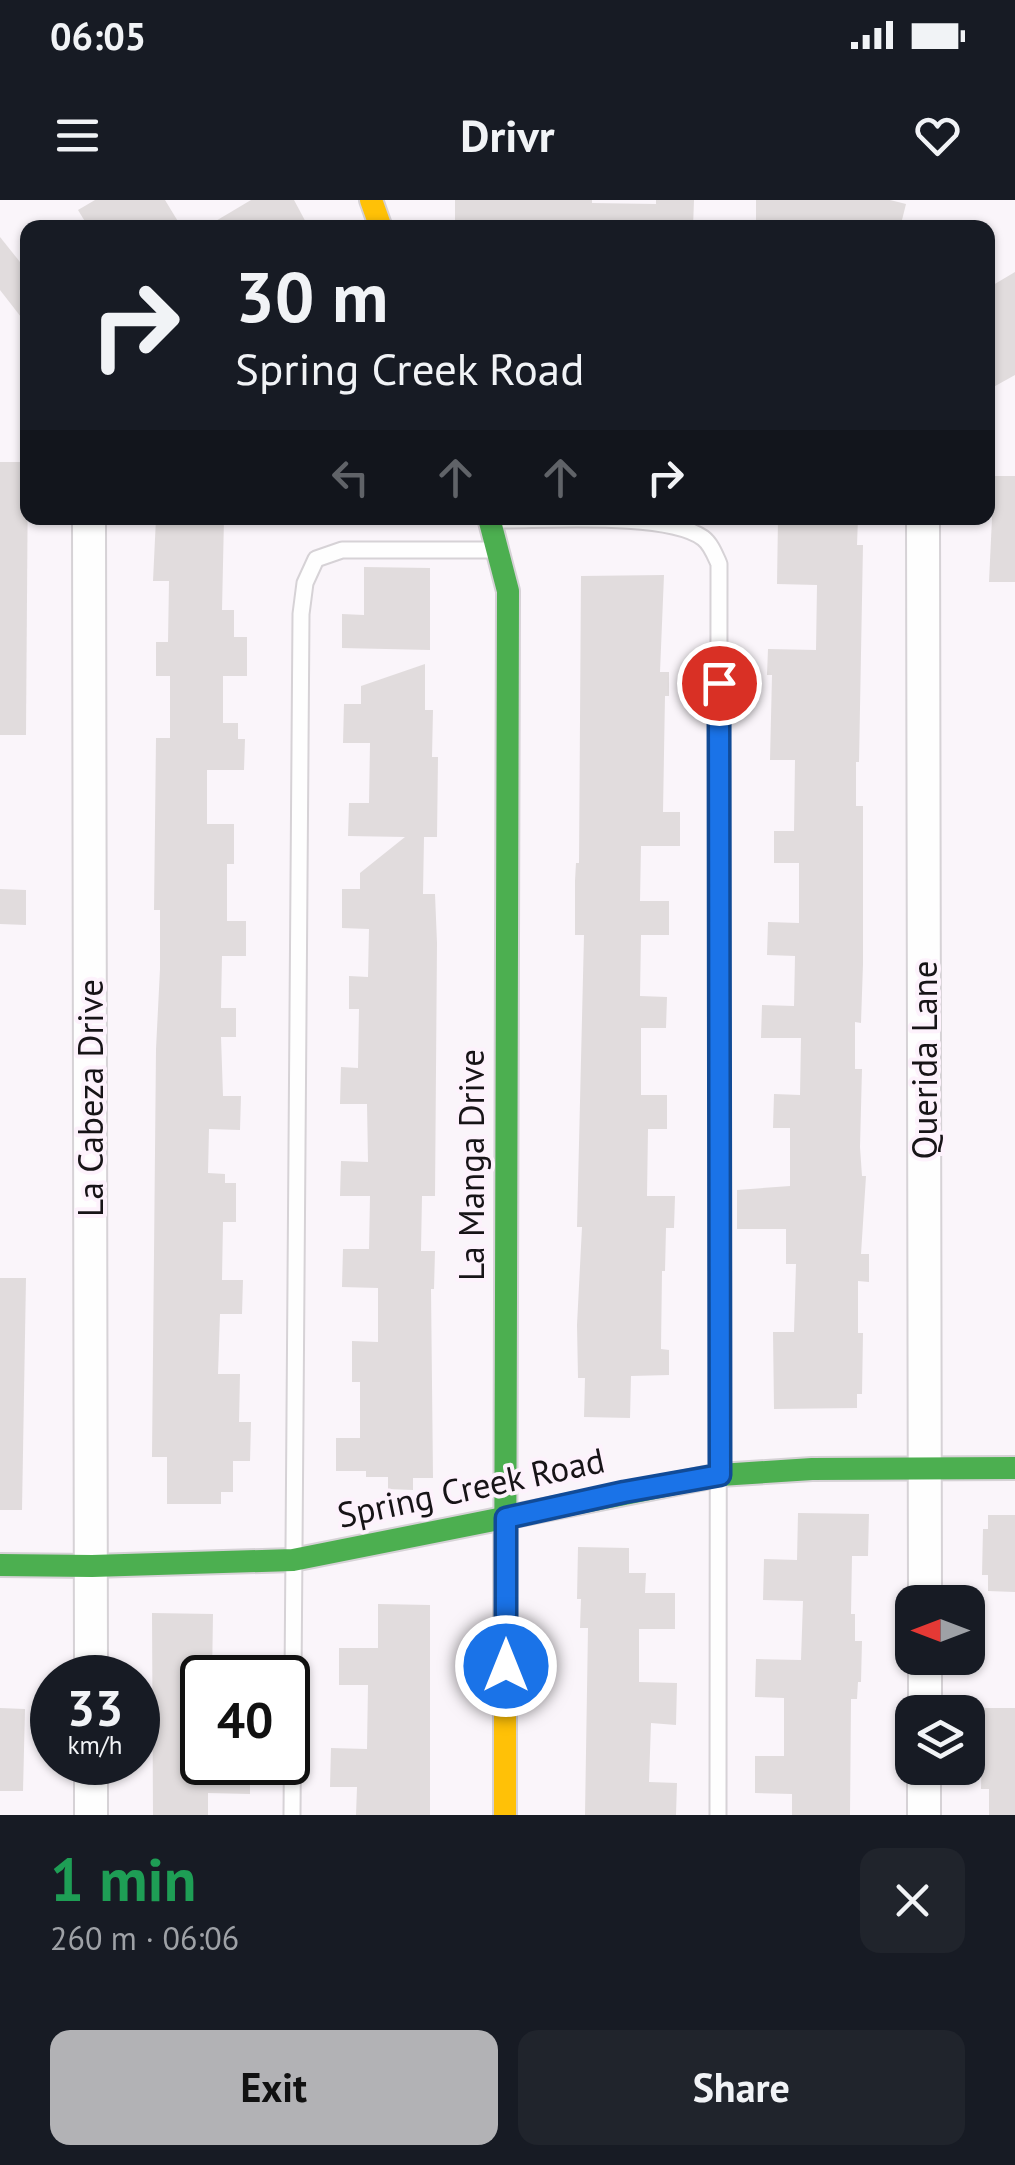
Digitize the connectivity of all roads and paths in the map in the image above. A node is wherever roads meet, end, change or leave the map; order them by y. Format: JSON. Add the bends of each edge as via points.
{"nodes":[{"id":1,"x":89,"y":525,"type":"edge"},
{"id":2,"x":492,"y":525,"type":"edge"},
{"id":3,"x":668,"y":525,"type":"edge"},
{"id":4,"x":922,"y":525,"type":"edge"},
{"id":5,"x":500,"y":550,"type":"junction"},
{"id":6,"x":926,"y":1467,"type":"junction"},
{"id":7,"x":1015,"y":1468,"type":"edge"},
{"id":8,"x":720,"y":1475,"type":"junction"},
{"id":9,"x":506,"y":1518,"type":"junction"},
{"id":10,"x":293,"y":1560,"type":"junction"},
{"id":11,"x":0,"y":1565,"type":"edge"},
{"id":12,"x":92,"y":1566,"type":"junction"},
{"id":13,"x":926,"y":1585,"type":"edge"},
{"id":14,"x":92,"y":1655,"type":"edge"},
{"id":15,"x":91,"y":1785,"type":"edge"},
{"id":16,"x":924,"y":1785,"type":"edge"},
{"id":17,"x":91,"y":1815,"type":"edge"},
{"id":18,"x":292,"y":1815,"type":"edge"},
{"id":19,"x":505,"y":1815,"type":"edge"},
{"id":20,"x":718,"y":1815,"type":"edge"},
{"id":21,"x":924,"y":1815,"type":"edge"}],
"edges":[{"from":1,"to":12,"type":"street","name":"La Cabeza Drive"},
{"from":2,"to":5,"type":"street","name":"La Manga Drive"},
{"from":3,"to":8,"type":"lane","via":[[707,540],[719,564]]},
{"from":4,"to":6,"type":"street","name":"Querida Lane"},
{"from":5,"to":9,"type":"street","name":"La Manga Drive","via":[[508,592]]},
{"from":5,"to":10,"type":"lane","via":[[342,550],[316,560],[305,582]]},
{"from":6,"to":7,"type":"street","name":"Spring Creek Road"},
{"from":6,"to":8,"type":"street","name":"Spring Creek Road"},
{"from":6,"to":13,"type":"street","name":"Querida Lane"},
{"from":8,"to":9,"type":"street","name":"Spring Creek Road"},
{"from":8,"to":20,"type":"lane"},
{"from":9,"to":10,"type":"street","name":"Spring Creek Road"},
{"from":9,"to":19,"type":"street","name":"La Manga Drive"},
{"from":10,"to":12,"type":"street","name":"Spring Creek Road"},
{"from":10,"to":18,"type":"lane"},
{"from":11,"to":12,"type":"street","name":"Spring Creek Road"},
{"from":12,"to":14,"type":"street","name":"La Cabeza Drive"},
{"from":15,"to":17,"type":"street"},
{"from":16,"to":21,"type":"street"}]}
